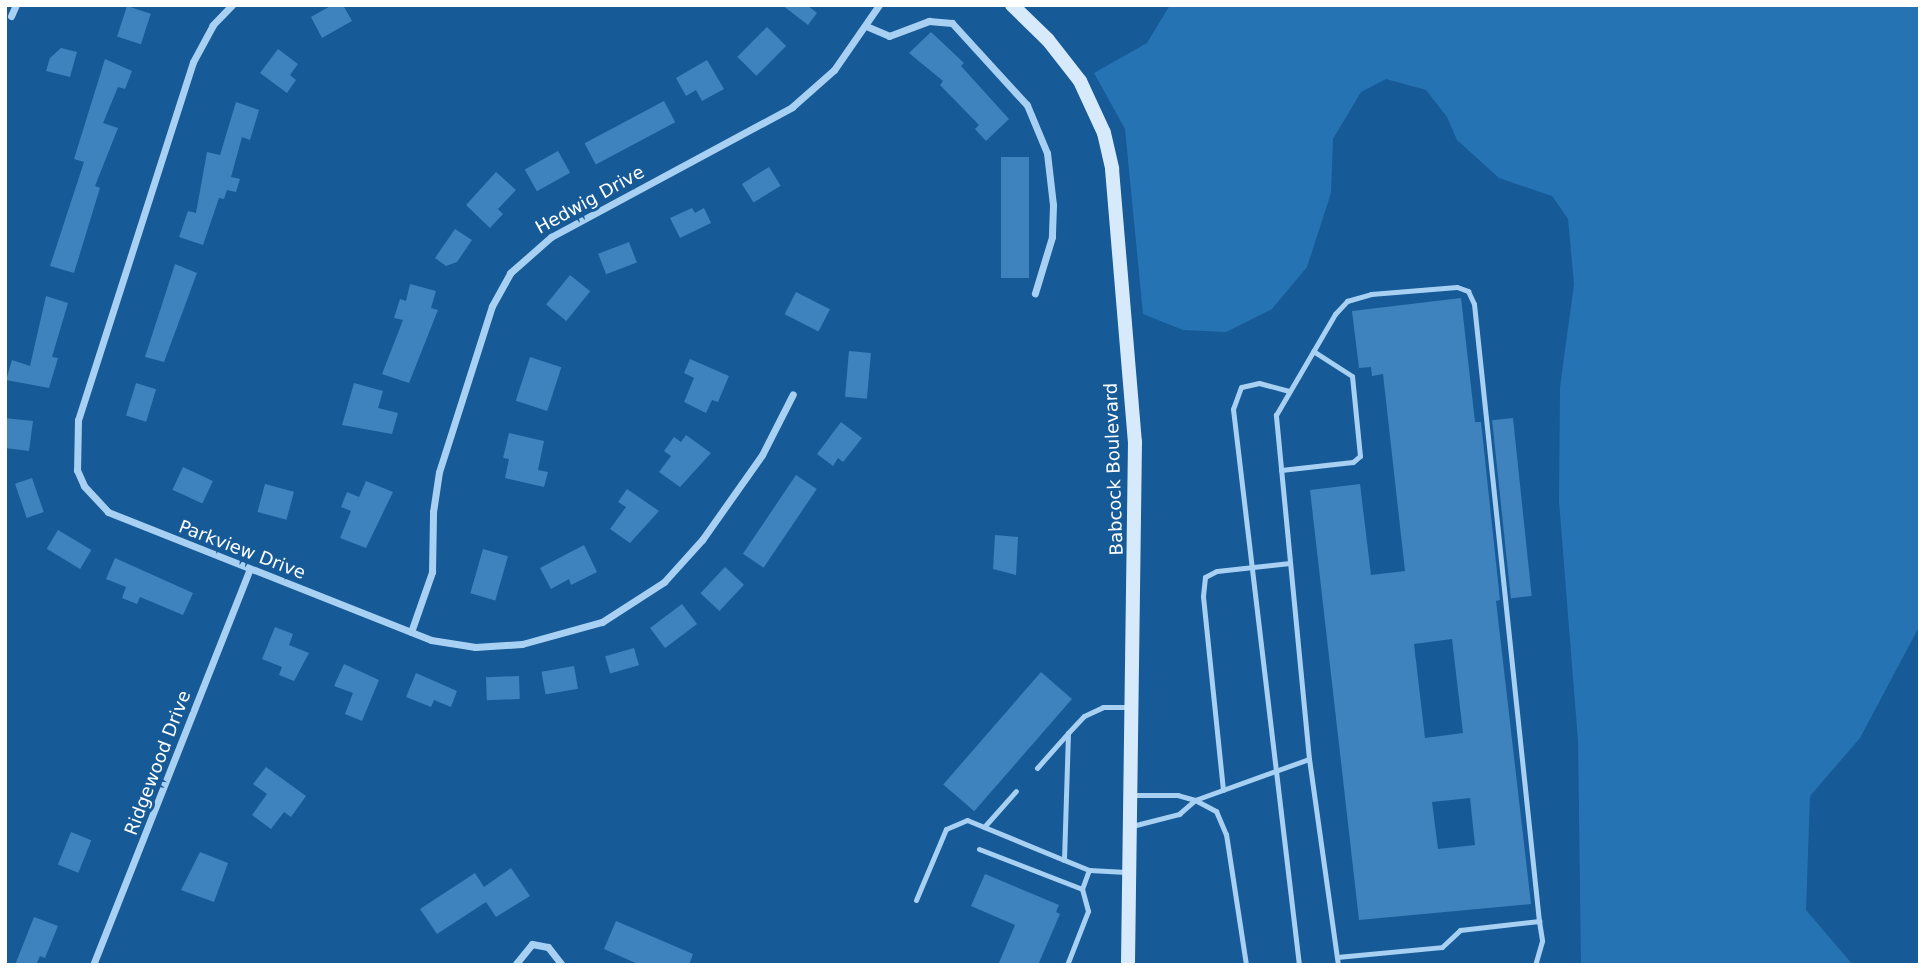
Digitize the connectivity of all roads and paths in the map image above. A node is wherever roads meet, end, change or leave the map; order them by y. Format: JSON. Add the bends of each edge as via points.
{"nodes":[{"id":1,"x":16,"y":5,"type":"edge"},
{"id":2,"x":232,"y":5,"type":"edge"},
{"id":3,"x":879,"y":5,"type":"edge"},
{"id":4,"x":1012,"y":5,"type":"edge"},
{"id":5,"x":12,"y":16,"type":"dead end"},
{"id":6,"x":866,"y":26,"type":"junction"},
{"id":7,"x":1035,"y":293,"type":"dead end"},
{"id":8,"x":1313,"y":351,"type":"junction"},
{"id":9,"x":1289,"y":391,"type":"junction"},
{"id":10,"x":793,"y":394,"type":"dead end"},
{"id":11,"x":1282,"y":470,"type":"junction"},
{"id":12,"x":1290,"y":563,"type":"junction"},
{"id":13,"x":1249,"y":566,"type":"junction"},
{"id":14,"x":249,"y":571,"type":"junction"},
{"id":15,"x":411,"y":632,"type":"junction"},
{"id":16,"x":1134,"y":707,"type":"junction"},
{"id":17,"x":1068,"y":733,"type":"junction"},
{"id":18,"x":1309,"y":759,"type":"junction"},
{"id":19,"x":1037,"y":768,"type":"dead end"},
{"id":20,"x":1277,"y":771,"type":"junction"},
{"id":21,"x":1223,"y":790,"type":"junction"},
{"id":22,"x":1016,"y":791,"type":"dead end"},
{"id":23,"x":1133,"y":795,"type":"junction"},
{"id":24,"x":1195,"y":800,"type":"junction"},
{"id":25,"x":1132,"y":826,"type":"junction"},
{"id":26,"x":984,"y":827,"type":"junction"},
{"id":27,"x":979,"y":849,"type":"dead end"},
{"id":28,"x":1064,"y":860,"type":"junction"},
{"id":29,"x":1089,"y":870,"type":"junction"},
{"id":30,"x":1131,"y":872,"type":"junction"},
{"id":31,"x":1082,"y":889,"type":"junction"},
{"id":32,"x":916,"y":900,"type":"dead end"},
{"id":33,"x":1539,"y":921,"type":"junction"},
{"id":34,"x":1337,"y":957,"type":"junction"},
{"id":35,"x":93,"y":965,"type":"edge"},
{"id":36,"x":515,"y":965,"type":"edge"},
{"id":37,"x":562,"y":965,"type":"edge"},
{"id":38,"x":1067,"y":965,"type":"edge"},
{"id":39,"x":1128,"y":965,"type":"edge"},
{"id":40,"x":1247,"y":965,"type":"edge"},
{"id":41,"x":1299,"y":965,"type":"edge"},
{"id":42,"x":1338,"y":965,"type":"edge"},
{"id":43,"x":1535,"y":965,"type":"edge"}],
"edges":[{"from":1,"to":5,"type":"street"},
{"from":2,"to":14,"type":"street","name":"Parkview Drive","via":[[202,43],[178,104],[78,420],[75,453],[84,486],[108,512]]},
{"from":3,"to":6,"type":"street","name":"Hedwig Drive"},
{"from":4,"to":16,"type":"main road","name":"Babcock Boulevard","via":[[1080,81],[1104,133],[1112,169],[1135,442]]},
{"from":6,"to":7,"type":"street","via":[[889,36],[929,21],[952,23],[1027,105],[1048,152],[1053,205],[1052,237]]},
{"from":6,"to":15,"type":"street","name":"Hedwig Drive","via":[[821,84],[792,107],[551,237],[510,274],[492,306],[439,472],[432,572]]},
{"from":8,"to":9,"type":"lane"},
{"from":8,"to":11,"type":"lane","via":[[1352,376],[1360,456],[1353,461]]},
{"from":8,"to":33,"type":"lane","via":[[1347,301],[1371,294],[1442,288],[1468,291],[1474,304]]},
{"from":9,"to":11,"type":"lane","via":[[1276,415]]},
{"from":9,"to":13,"type":"lane","via":[[1259,383],[1241,387],[1235,396]]},
{"from":10,"to":15,"type":"street","name":"Parkview Drive","via":[[777,432],[722,513],[685,560],[645,598],[576,632],[522,644],[450,646]]},
{"from":11,"to":12,"type":"lane"},
{"from":12,"to":13,"type":"lane"},
{"from":12,"to":18,"type":"lane"},
{"from":13,"to":20,"type":"lane"},
{"from":13,"to":21,"type":"lane","via":[[1217,571],[1206,576],[1204,586]]},
{"from":14,"to":15,"type":"street","name":"Parkview Drive"},
{"from":14,"to":35,"type":"street","name":"Ridgewood Drive"},
{"from":16,"to":17,"type":"lane","via":[[1102,707],[1084,716]]},
{"from":16,"to":23,"type":"main road","name":"Babcock Boulevard"},
{"from":17,"to":19,"type":"lane"},
{"from":17,"to":28,"type":"lane"},
{"from":18,"to":20,"type":"lane"},
{"from":18,"to":34,"type":"lane"},
{"from":20,"to":21,"type":"lane"},
{"from":20,"to":41,"type":"lane"},
{"from":21,"to":24,"type":"lane"},
{"from":22,"to":26,"type":"lane"},
{"from":23,"to":24,"type":"lane","via":[[1178,794]]},
{"from":23,"to":25,"type":"main road","name":"Babcock Boulevard"},
{"from":24,"to":25,"type":"lane","via":[[1179,814]]},
{"from":24,"to":40,"type":"lane","via":[[1216,811],[1226,834]]},
{"from":25,"to":30,"type":"main road","name":"Babcock Boulevard"},
{"from":26,"to":28,"type":"lane"},
{"from":26,"to":32,"type":"lane","via":[[967,820],[946,829]]},
{"from":27,"to":31,"type":"lane"},
{"from":28,"to":29,"type":"lane"},
{"from":29,"to":30,"type":"lane"},
{"from":29,"to":31,"type":"lane"},
{"from":30,"to":39,"type":"main road","name":"Babcock Boulevard"},
{"from":31,"to":38,"type":"lane","via":[[1088,911]]},
{"from":33,"to":34,"type":"lane","via":[[1460,930],[1442,947]]},
{"from":33,"to":43,"type":"lane","via":[[1542,941]]},
{"from":34,"to":42,"type":"lane"},
{"from":36,"to":37,"type":"street","via":[[532,944],[548,947]]}]}
